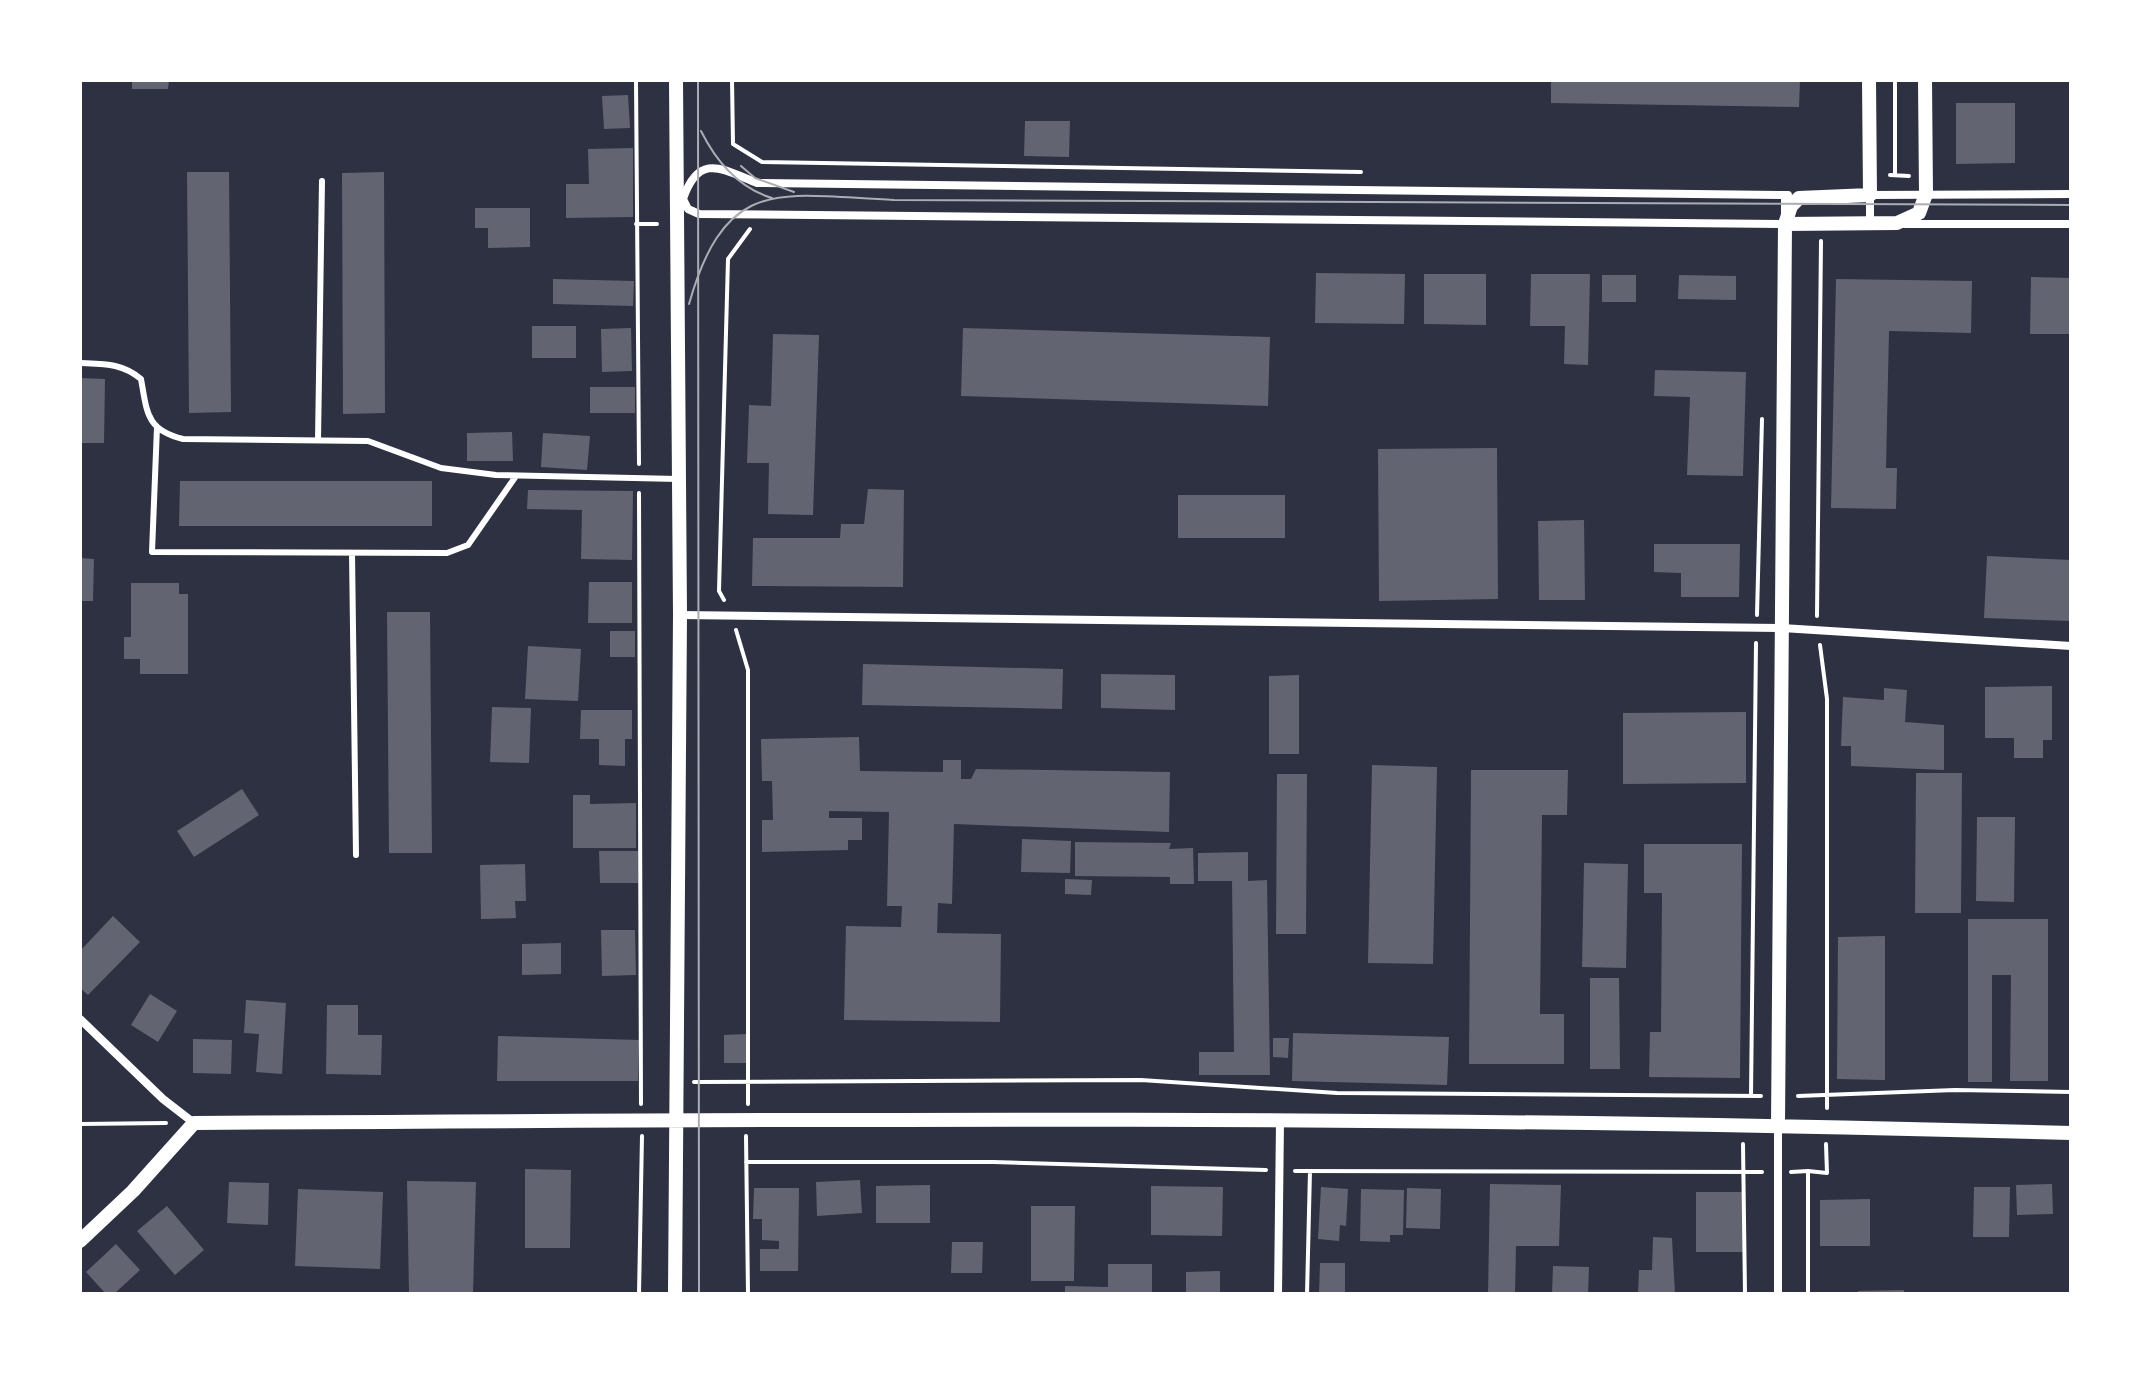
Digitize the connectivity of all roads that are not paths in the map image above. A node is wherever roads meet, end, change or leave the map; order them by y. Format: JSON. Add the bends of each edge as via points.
{"nodes":[{"id":1,"x":676,"y":80,"type":"edge"},
{"id":2,"x":1869,"y":80,"type":"edge"},
{"id":3,"x":1925,"y":80,"type":"edge"},
{"id":4,"x":322,"y":181,"type":"dead end"},
{"id":5,"x":1926,"y":194,"type":"junction"},
{"id":6,"x":2071,"y":194,"type":"edge"},
{"id":7,"x":1785,"y":195,"type":"junction"},
{"id":8,"x":1813,"y":195,"type":"junction"},
{"id":9,"x":1870,"y":195,"type":"junction"},
{"id":10,"x":680,"y":209,"type":"junction"},
{"id":11,"x":1897,"y":223,"type":"junction"},
{"id":12,"x":1785,"y":224,"type":"junction"},
{"id":13,"x":1870,"y":224,"type":"junction"},
{"id":14,"x":2071,"y":224,"type":"edge"},
{"id":15,"x":80,"y":363,"type":"edge"},
{"id":16,"x":157,"y":427,"type":"junction"},
{"id":17,"x":318,"y":440,"type":"junction"},
{"id":18,"x":516,"y":476,"type":"junction"},
{"id":19,"x":678,"y":479,"type":"junction"},
{"id":20,"x":352,"y":553,"type":"junction"},
{"id":21,"x":680,"y":615,"type":"junction"},
{"id":22,"x":1782,"y":628,"type":"junction"},
{"id":23,"x":2071,"y":646,"type":"edge"},
{"id":24,"x":356,"y":855,"type":"dead end"},
{"id":25,"x":80,"y":1019,"type":"edge"},
{"id":26,"x":674,"y":1121,"type":"junction"},
{"id":27,"x":1280,"y":1122,"type":"junction"},
{"id":28,"x":194,"y":1123,"type":"junction"},
{"id":29,"x":1778,"y":1125,"type":"junction"},
{"id":30,"x":2071,"y":1133,"type":"edge"},
{"id":31,"x":80,"y":1241,"type":"edge"},
{"id":32,"x":675,"y":1294,"type":"edge"},
{"id":33,"x":1278,"y":1294,"type":"edge"},
{"id":34,"x":1778,"y":1294,"type":"edge"}],
"edges":[{"from":1,"to":10,"type":"street"},
{"from":2,"to":9,"type":"street"},
{"from":3,"to":5,"type":"street"},
{"from":4,"to":17,"type":"lane"},
{"from":5,"to":6,"type":"street"},
{"from":5,"to":9,"type":"street"},
{"from":5,"to":11,"type":"street","via":[[1919,213]]},
{"from":7,"to":8,"type":"street"},
{"from":7,"to":10,"type":"street","via":[[757,183],[716,166],[699,170]]},
{"from":7,"to":12,"type":"street"},
{"from":8,"to":9,"type":"street"},
{"from":8,"to":12,"type":"street","via":[[1794,202]]},
{"from":9,"to":13,"type":"street"},
{"from":10,"to":12,"type":"street","via":[[699,214]]},
{"from":10,"to":19,"type":"street"},
{"from":11,"to":13,"type":"street"},
{"from":11,"to":14,"type":"street"},
{"from":12,"to":13,"type":"street"},
{"from":12,"to":22,"type":"street"},
{"from":15,"to":16,"type":"lane","via":[[130,369],[141,379],[149,418]]},
{"from":16,"to":17,"type":"lane","via":[[183,439]]},
{"from":16,"to":20,"type":"lane","via":[[152,552]]},
{"from":17,"to":18,"type":"lane","via":[[368,441],[441,468]]},
{"from":18,"to":19,"type":"lane"},
{"from":18,"to":20,"type":"lane","via":[[468,545],[447,553]]},
{"from":19,"to":21,"type":"street"},
{"from":20,"to":24,"type":"lane"},
{"from":21,"to":22,"type":"street"},
{"from":21,"to":26,"type":"street"},
{"from":22,"to":23,"type":"street"},
{"from":22,"to":29,"type":"street"},
{"from":25,"to":28,"type":"street"},
{"from":26,"to":27,"type":"street"},
{"from":26,"to":28,"type":"street"},
{"from":26,"to":32,"type":"street"},
{"from":27,"to":29,"type":"street"},
{"from":27,"to":33,"type":"street"},
{"from":28,"to":31,"type":"street"},
{"from":29,"to":30,"type":"street"},
{"from":29,"to":34,"type":"street"}]}
